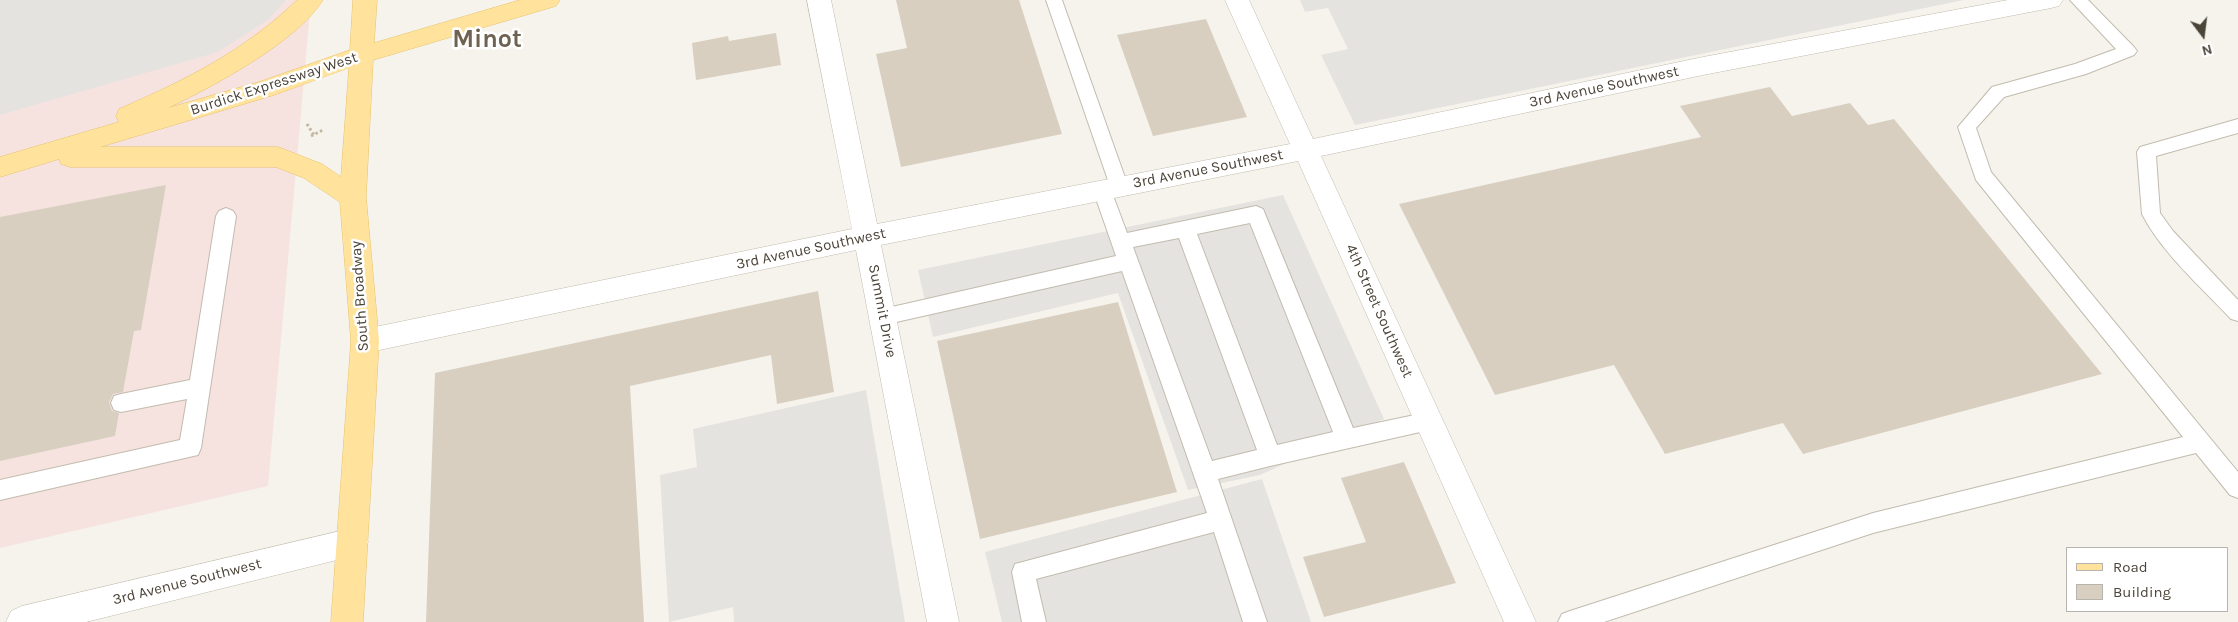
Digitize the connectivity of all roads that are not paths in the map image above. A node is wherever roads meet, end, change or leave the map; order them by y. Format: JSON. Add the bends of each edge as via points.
{"nodes":[{"id":1,"x":311,"y":0,"type":"edge"},
{"id":2,"x":365,"y":0,"type":"edge"},
{"id":3,"x":548,"y":0,"type":"edge"},
{"id":4,"x":819,"y":0,"type":"edge"},
{"id":5,"x":1054,"y":0,"type":"edge"},
{"id":6,"x":1237,"y":0,"type":"edge"},
{"id":7,"x":2051,"y":0,"type":"edge"},
{"id":8,"x":2078,"y":0,"type":"edge"},
{"id":9,"x":361,"y":55,"type":"junction"},
{"id":10,"x":2238,"y":126,"type":"edge"},
{"id":11,"x":1306,"y":150,"type":"junction"},
{"id":12,"x":38,"y":157,"type":"junction"},
{"id":13,"x":0,"y":167,"type":"edge"},
{"id":14,"x":1111,"y":188,"type":"junction"},
{"id":15,"x":353,"y":196,"type":"junction"},
{"id":16,"x":226,"y":216,"type":"dead end"},
{"id":17,"x":1185,"y":229,"type":"junction"},
{"id":18,"x":867,"y":237,"type":"junction"},
{"id":19,"x":1120,"y":242,"type":"junction"},
{"id":20,"x":1127,"y":262,"type":"junction"},
{"id":21,"x":2238,"y":313,"type":"edge"},
{"id":22,"x":883,"y":317,"type":"junction"},
{"id":23,"x":365,"y":342,"type":"junction"},
{"id":24,"x":200,"y":387,"type":"junction"},
{"id":25,"x":121,"y":403,"type":"dead end"},
{"id":26,"x":1429,"y":421,"type":"junction"},
{"id":27,"x":1347,"y":440,"type":"junction"},
{"id":28,"x":2200,"y":442,"type":"junction"},
{"id":29,"x":1270,"y":456,"type":"junction"},
{"id":30,"x":1205,"y":473,"type":"junction"},
{"id":31,"x":2238,"y":488,"type":"edge"},
{"id":32,"x":0,"y":490,"type":"edge"},
{"id":33,"x":1222,"y":520,"type":"junction"},
{"id":34,"x":353,"y":542,"type":"junction"},
{"id":35,"x":22,"y":622,"type":"edge"},
{"id":36,"x":347,"y":622,"type":"edge"},
{"id":37,"x":943,"y":622,"type":"edge"},
{"id":38,"x":1034,"y":622,"type":"edge"},
{"id":39,"x":1255,"y":622,"type":"edge"},
{"id":40,"x":1520,"y":622,"type":"edge"},
{"id":41,"x":1570,"y":622,"type":"edge"}],
"edges":[{"from":1,"to":12,"type":"main road","via":[[272,37],[227,66]]},
{"from":2,"to":9,"type":"main road","name":"South Broadway"},
{"from":3,"to":9,"type":"main road","name":"Burdick Expressway West"},
{"from":4,"to":18,"type":"street","name":"Summit Drive"},
{"from":5,"to":14,"type":"lane"},
{"from":6,"to":11,"type":"street","name":"4th Street Southwest"},
{"from":7,"to":11,"type":"street","name":"3rd Avenue Southwest","via":[[1703,66]]},
{"from":8,"to":28,"type":"lane","via":[[2128,51],[2080,69],[1998,92],[1967,127],[1983,175]]},
{"from":9,"to":12,"type":"main road","name":"Burdick Expressway West","via":[[265,89]]},
{"from":9,"to":15,"type":"main road","name":"South Broadway"},
{"from":10,"to":21,"type":"lane","via":[[2146,152],[2151,214],[2166,236]]},
{"from":11,"to":14,"type":"street","name":"3rd Avenue Southwest"},
{"from":11,"to":26,"type":"street","name":"4th Street Southwest"},
{"from":12,"to":13,"type":"main road","name":"Burdick Expressway West"},
{"from":12,"to":15,"type":"main road","via":[[278,157],[313,171]]},
{"from":14,"to":18,"type":"street","name":"3rd Avenue Southwest"},
{"from":14,"to":19,"type":"lane"},
{"from":15,"to":23,"type":"main road","name":"South Broadway"},
{"from":16,"to":24,"type":"lane"},
{"from":17,"to":19,"type":"lane"},
{"from":17,"to":27,"type":"lane","via":[[1256,214]]},
{"from":17,"to":29,"type":"lane"},
{"from":18,"to":22,"type":"street","name":"Summit Drive"},
{"from":18,"to":23,"type":"street","name":"3rd Avenue Southwest"},
{"from":19,"to":20,"type":"lane"},
{"from":20,"to":22,"type":"lane"},
{"from":20,"to":30,"type":"lane"},
{"from":22,"to":37,"type":"street","name":"Summit Drive"},
{"from":23,"to":34,"type":"main road","name":"South Broadway"},
{"from":24,"to":25,"type":"lane"},
{"from":24,"to":32,"type":"lane","via":[[190,448]]},
{"from":26,"to":27,"type":"lane"},
{"from":26,"to":40,"type":"street","name":"4th Street Southwest"},
{"from":27,"to":29,"type":"lane"},
{"from":28,"to":31,"type":"lane"},
{"from":28,"to":41,"type":"lane","via":[[1873,522]]},
{"from":29,"to":30,"type":"lane"},
{"from":30,"to":33,"type":"lane"},
{"from":33,"to":38,"type":"lane","via":[[1023,572]]},
{"from":33,"to":39,"type":"lane"},
{"from":34,"to":35,"type":"street","name":"3rd Avenue Southwest"},
{"from":34,"to":36,"type":"main road","name":"South Broadway"}]}
